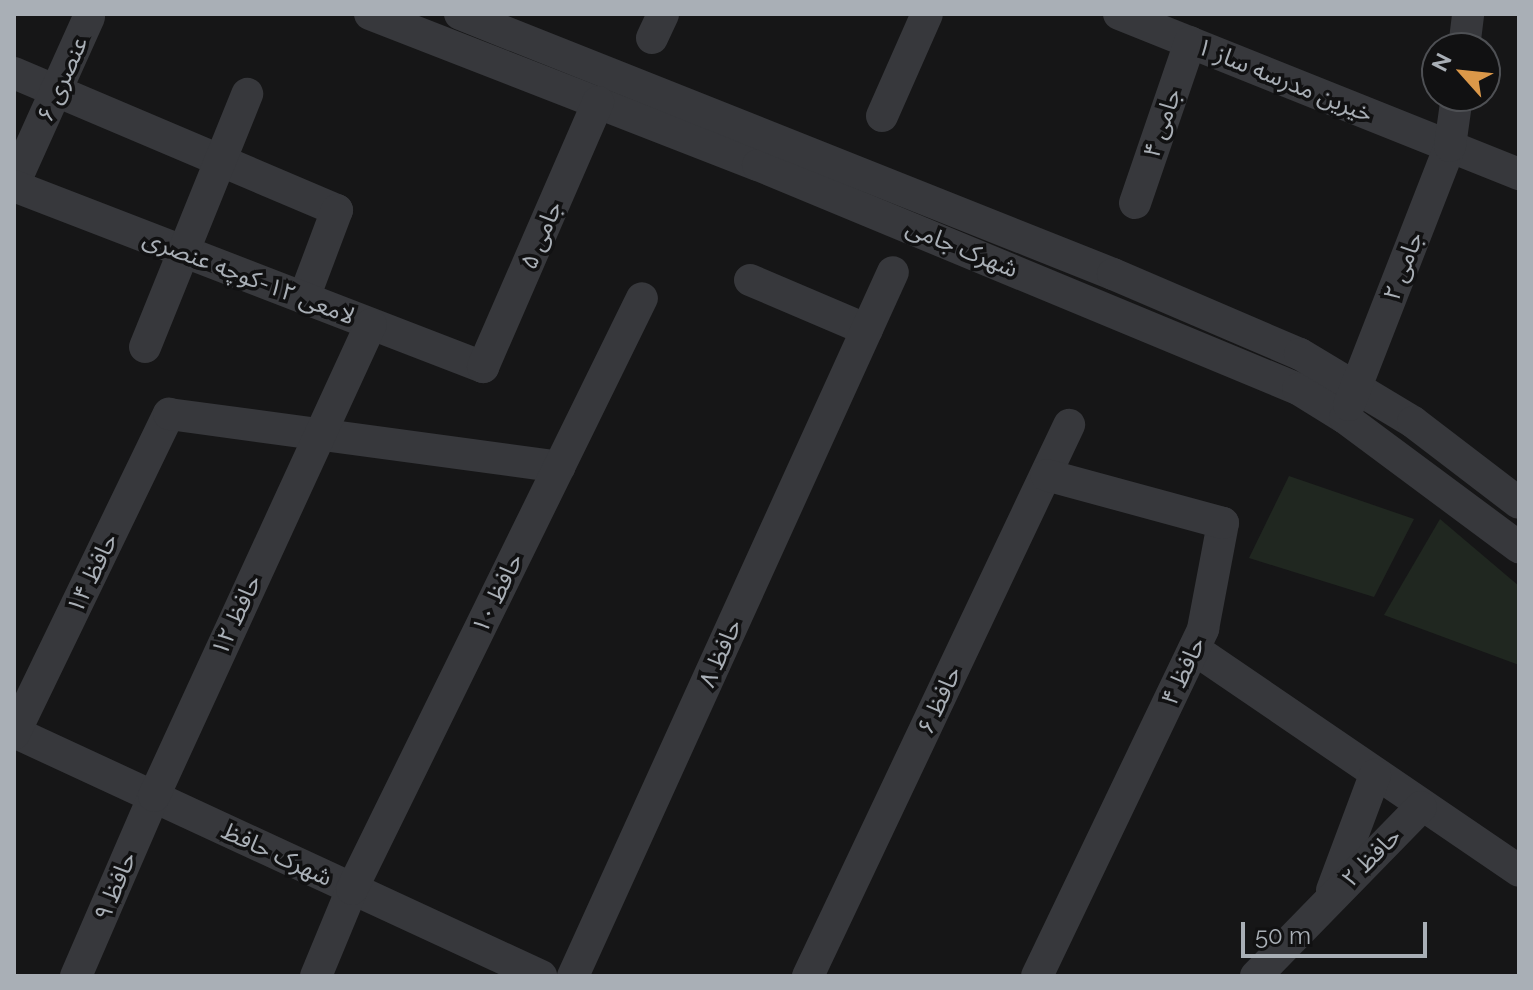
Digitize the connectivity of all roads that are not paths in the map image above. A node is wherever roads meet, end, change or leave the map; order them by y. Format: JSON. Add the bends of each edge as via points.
{"nodes":[{"id":1,"x":370,"y":14,"type":"edge"},
{"id":2,"x":460,"y":14,"type":"edge"},
{"id":3,"x":927,"y":14,"type":"edge"},
{"id":4,"x":1119,"y":14,"type":"edge"},
{"id":5,"x":89,"y":17,"type":"dead end"},
{"id":6,"x":1190,"y":42,"type":"junction"},
{"id":7,"x":14,"y":73,"type":"edge"},
{"id":8,"x":57,"y":91,"type":"junction"},
{"id":9,"x":247,"y":94,"type":"dead end"},
{"id":10,"x":598,"y":102,"type":"junction"},
{"id":11,"x":1455,"y":112,"type":"edge"},
{"id":12,"x":882,"y":116,"type":"dead end"},
{"id":13,"x":1450,"y":146,"type":"junction"},
{"id":14,"x":219,"y":160,"type":"junction"},
{"id":15,"x":1519,"y":174,"type":"edge"},
{"id":16,"x":14,"y":185,"type":"edge"},
{"id":17,"x":1135,"y":203,"type":"dead end"},
{"id":18,"x":184,"y":251,"type":"junction"},
{"id":19,"x":893,"y":272,"type":"dead end"},
{"id":20,"x":750,"y":280,"type":"dead end"},
{"id":21,"x":304,"y":298,"type":"junction"},
{"id":22,"x":642,"y":298,"type":"dead end"},
{"id":23,"x":371,"y":324,"type":"junction"},
{"id":24,"x":867,"y":330,"type":"junction"},
{"id":25,"x":145,"y":347,"type":"dead end"},
{"id":26,"x":483,"y":367,"type":"joint"},
{"id":27,"x":1356,"y":386,"type":"junction"},
{"id":28,"x":1345,"y":418,"type":"junction"},
{"id":29,"x":1069,"y":425,"type":"dead end"},
{"id":30,"x":319,"y":434,"type":"junction"},
{"id":31,"x":559,"y":467,"type":"junction"},
{"id":32,"x":1046,"y":475,"type":"junction"},
{"id":33,"x":1519,"y":503,"type":"edge"},
{"id":34,"x":1519,"y":547,"type":"edge"},
{"id":35,"x":1194,"y":649,"type":"junction"},
{"id":36,"x":14,"y":733,"type":"edge"},
{"id":37,"x":1375,"y":775,"type":"junction"},
{"id":38,"x":154,"y":796,"type":"junction"},
{"id":39,"x":1421,"y":807,"type":"junction"},
{"id":40,"x":1519,"y":871,"type":"edge"},
{"id":41,"x":352,"y":889,"type":"junction"},
{"id":42,"x":1329,"y":900,"type":"junction"},
{"id":43,"x":76,"y":976,"type":"edge"},
{"id":44,"x":316,"y":976,"type":"edge"},
{"id":45,"x":541,"y":976,"type":"edge"},
{"id":46,"x":573,"y":976,"type":"edge"},
{"id":47,"x":808,"y":976,"type":"edge"},
{"id":48,"x":1037,"y":976,"type":"edge"},
{"id":49,"x":1256,"y":976,"type":"edge"}],
"edges":[{"from":1,"to":10,"type":"street","name":"شهرک جامی"},
{"from":2,"to":27,"type":"street","name":"شهرک جامی","via":[[1113,274],[1300,354]]},
{"from":3,"to":12,"type":"street"},
{"from":4,"to":6,"type":"street","name":"۱ خیرین مدرسه ساز"},
{"from":5,"to":8,"type":"street","name":"۶ عنصری"},
{"from":6,"to":13,"type":"street","name":"۱ خیرین مدرسه ساز"},
{"from":6,"to":17,"type":"street","name":"۴ جامی"},
{"from":7,"to":8,"type":"street"},
{"from":8,"to":14,"type":"street"},
{"from":8,"to":16,"type":"street","name":"۶ عنصری"},
{"from":9,"to":14,"type":"street"},
{"from":10,"to":26,"type":"street","name":"۵ جامی"},
{"from":10,"to":28,"type":"street","name":"شهرک جامی","via":[[1298,389]]},
{"from":11,"to":13,"type":"street","name":"۲ جامی"},
{"from":13,"to":15,"type":"street","name":"۱ خیرین مدرسه ساز"},
{"from":13,"to":27,"type":"street","name":"۲ جامی"},
{"from":14,"to":18,"type":"street"},
{"from":14,"to":21,"type":"street","via":[[337,210]]},
{"from":16,"to":18,"type":"street","name":"لامعی ۱۲-کوچه عنصری"},
{"from":18,"to":21,"type":"street","name":"لامعی ۱۲-کوچه عنصری"},
{"from":18,"to":25,"type":"street"},
{"from":19,"to":24,"type":"street","name":"حافظ ۸"},
{"from":20,"to":24,"type":"street"},
{"from":21,"to":23,"type":"street","name":"لامعی ۱۲-کوچه عنصری"},
{"from":22,"to":31,"type":"street","name":"حافظ ۱۰"},
{"from":23,"to":26,"type":"street","name":"لامعی ۱۲-کوچه عنصری"},
{"from":23,"to":30,"type":"street","name":"حافظ ۱۲"},
{"from":24,"to":46,"type":"street","name":"حافظ ۸"},
{"from":27,"to":28,"type":"street","name":"۲ جامی"},
{"from":27,"to":33,"type":"street","name":"شهرک جامی"},
{"from":28,"to":34,"type":"street","name":"شهرک جامی"},
{"from":29,"to":32,"type":"street","name":"حافظ ۶"},
{"from":30,"to":31,"type":"street"},
{"from":30,"to":36,"type":"street","name":"حافظ ۱۴","via":[[169,414]]},
{"from":30,"to":38,"type":"street","name":"حافظ ۱۲"},
{"from":31,"to":41,"type":"street","name":"حافظ ۱۰"},
{"from":32,"to":35,"type":"street","name":"حافظ ۴","via":[[1223,523],[1203,629]]},
{"from":32,"to":47,"type":"street","name":"حافظ ۶"},
{"from":35,"to":37,"type":"street"},
{"from":35,"to":48,"type":"street","name":"حافظ ۴"},
{"from":36,"to":38,"type":"street","name":"شهرک حافظ"},
{"from":37,"to":39,"type":"street"},
{"from":37,"to":42,"type":"street"},
{"from":38,"to":41,"type":"street","name":"شهرک حافظ"},
{"from":38,"to":43,"type":"street","name":"حافظ ۹"},
{"from":39,"to":40,"type":"street"},
{"from":39,"to":42,"type":"street","name":"حافظ ۲"},
{"from":41,"to":44,"type":"street","name":"حافظ ۱۰"},
{"from":41,"to":45,"type":"street","name":"شهرک حافظ"},
{"from":42,"to":49,"type":"street","name":"حافظ ۲"}]}
